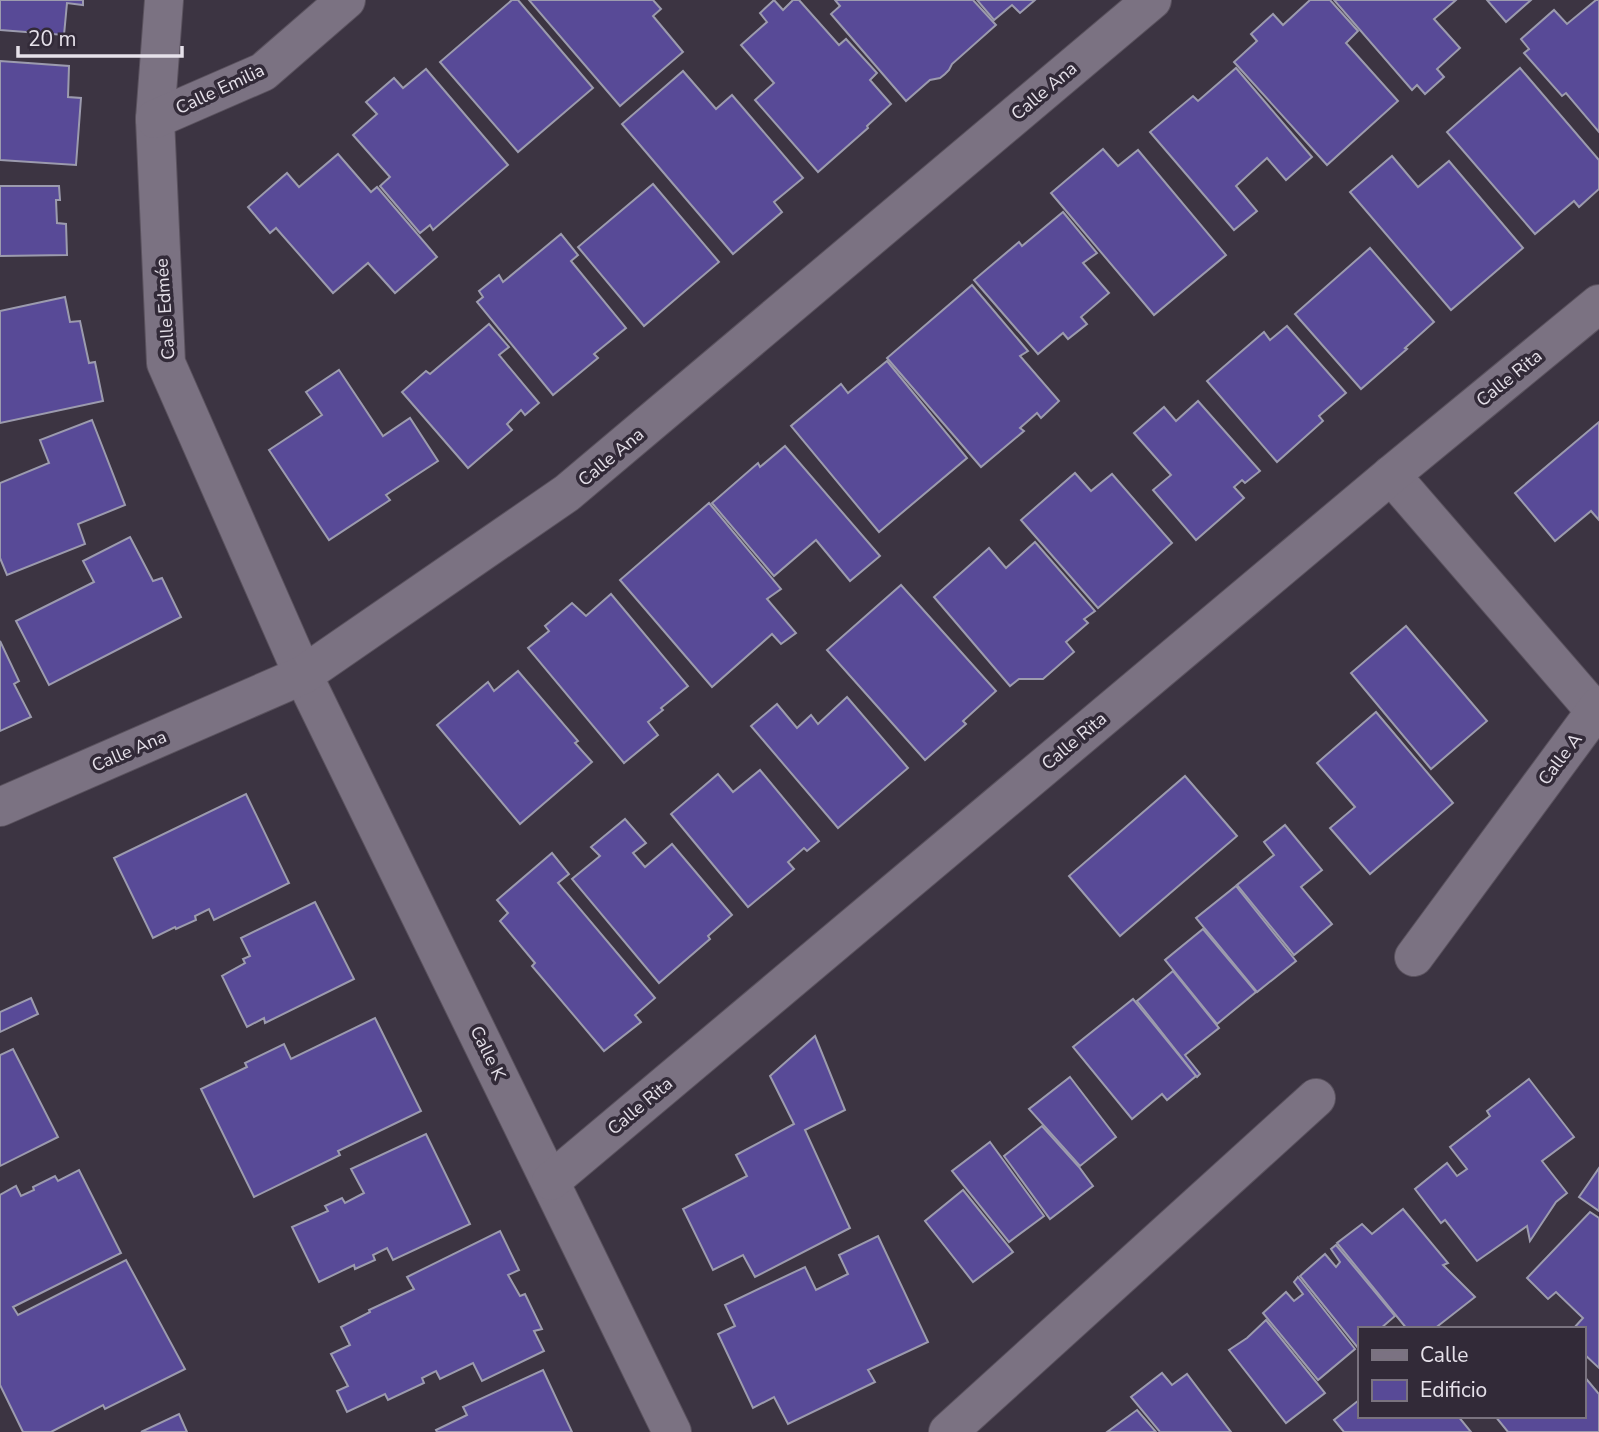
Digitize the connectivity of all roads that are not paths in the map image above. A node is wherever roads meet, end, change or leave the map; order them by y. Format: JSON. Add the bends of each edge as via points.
{"nodes":[{"id":1,"x":164,"y":0,"type":"edge"},
{"id":2,"x":346,"y":0,"type":"edge"},
{"id":3,"x":1152,"y":0,"type":"edge"},
{"id":4,"x":155,"y":119,"type":"junction"},
{"id":5,"x":1599,"y":304,"type":"edge"},
{"id":6,"x":1391,"y":475,"type":"junction"},
{"id":7,"x":303,"y":675,"type":"junction"},
{"id":8,"x":1597,"y":708,"type":"edge"},
{"id":9,"x":0,"y":807,"type":"edge"},
{"id":10,"x":1414,"y":957,"type":"dead end"},
{"id":11,"x":1316,"y":1098,"type":"dead end"},
{"id":12,"x":551,"y":1181,"type":"junction"},
{"id":13,"x":672,"y":1432,"type":"edge"},
{"id":14,"x":948,"y":1432,"type":"edge"}],
"edges":[{"from":1,"to":4,"type":"street","name":"Calle Edmée"},
{"from":2,"to":4,"type":"street","name":"Calle Emilia","via":[[263,72]]},
{"from":3,"to":7,"type":"street","name":"Calle Ana","via":[[567,493]]},
{"from":4,"to":7,"type":"street","name":"Calle Edmée","via":[[166,363]]},
{"from":5,"to":6,"type":"street","name":"Calle Rita"},
{"from":6,"to":8,"type":"street","name":"Calle A"},
{"from":6,"to":12,"type":"street","name":"Calle Rita"},
{"from":7,"to":9,"type":"street","name":"Calle Ana"},
{"from":7,"to":12,"type":"street","name":"Calle K"},
{"from":8,"to":10,"type":"street","name":"Calle A"},
{"from":11,"to":14,"type":"street"},
{"from":12,"to":13,"type":"street","name":"Calle K"}]}
